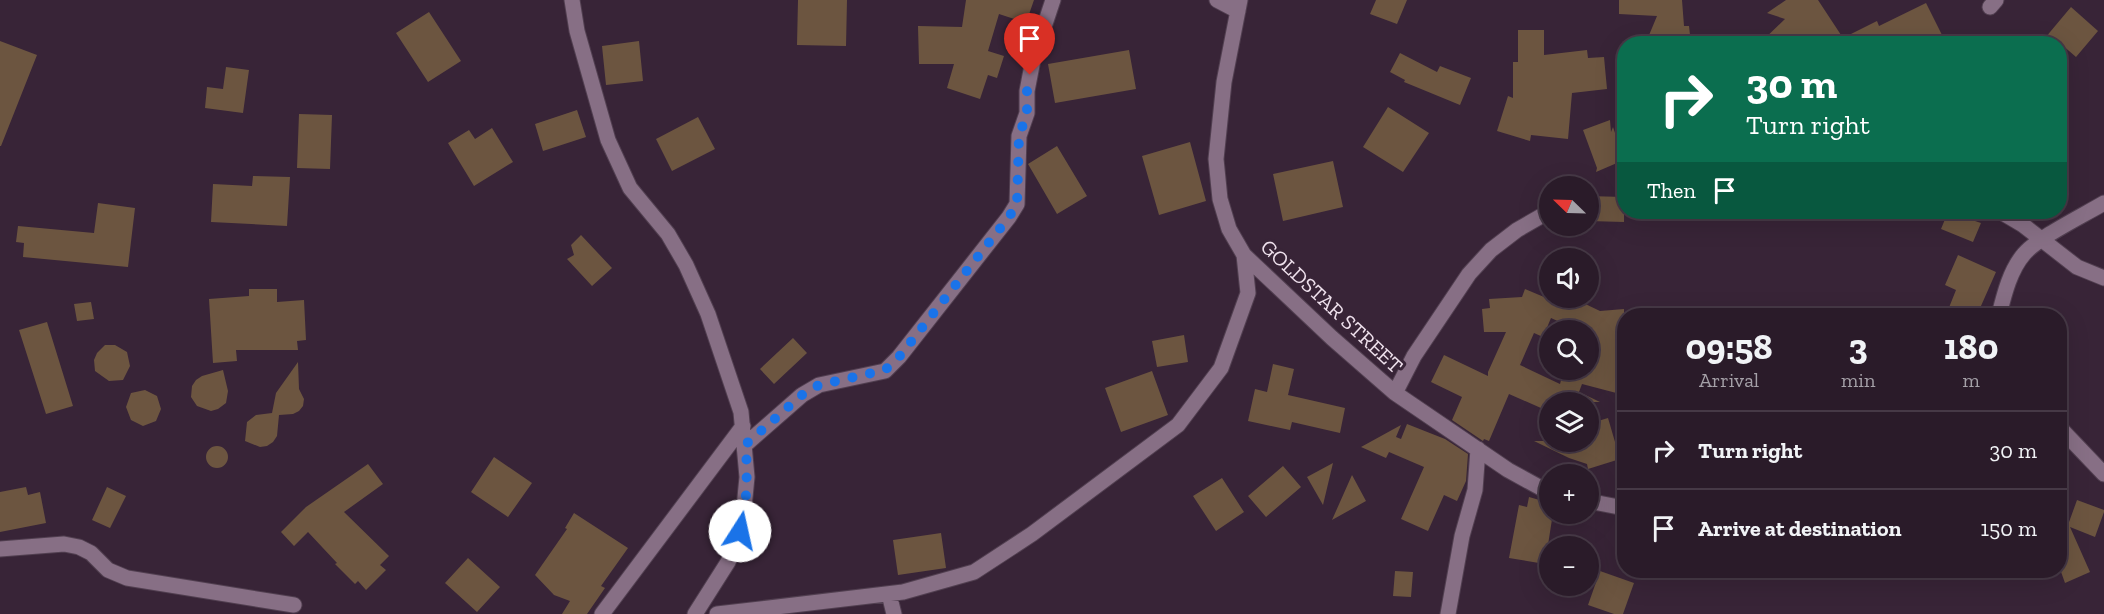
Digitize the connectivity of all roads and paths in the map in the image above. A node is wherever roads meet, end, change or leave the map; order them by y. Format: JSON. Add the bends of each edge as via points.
{"nodes":[{"id":1,"x":572,"y":0,"type":"edge"},
{"id":2,"x":1053,"y":0,"type":"edge"},
{"id":3,"x":1217,"y":0,"type":"edge"},
{"id":4,"x":1239,"y":6,"type":"edge"},
{"id":5,"x":2104,"y":203,"type":"edge"},
{"id":6,"x":1539,"y":217,"type":"edge"},
{"id":7,"x":2011,"y":219,"type":"edge"},
{"id":8,"x":2042,"y":240,"type":"junction"},
{"id":9,"x":1244,"y":255,"type":"junction"},
{"id":10,"x":2104,"y":278,"type":"edge"},
{"id":11,"x":2001,"y":308,"type":"edge"},
{"id":12,"x":1395,"y":393,"type":"junction"},
{"id":13,"x":743,"y":426,"type":"junction"},
{"id":14,"x":2067,"y":435,"type":"edge"},
{"id":15,"x":746,"y":444,"type":"junction"},
{"id":16,"x":1478,"y":450,"type":"junction"},
{"id":17,"x":2104,"y":474,"type":"edge"},
{"id":18,"x":1539,"y":486,"type":"edge"},
{"id":19,"x":1599,"y":503,"type":"edge"},
{"id":20,"x":1617,"y":507,"type":"edge"},
{"id":21,"x":0,"y":549,"type":"edge"},
{"id":22,"x":889,"y":594,"type":"junction"},
{"id":23,"x":294,"y":605,"type":"dead end"},
{"id":24,"x":602,"y":614,"type":"edge"},
{"id":25,"x":695,"y":614,"type":"edge"},
{"id":26,"x":717,"y":614,"type":"edge"},
{"id":27,"x":894,"y":614,"type":"edge"},
{"id":28,"x":1448,"y":614,"type":"edge"}],
"edges":[{"from":1,"to":13,"type":"street","via":[[608,141],[630,188],[668,234],[695,284],[736,393]]},
{"from":2,"to":15,"type":"street","via":[[1031,70],[1027,113],[1019,136],[1017,204],[1009,217],[885,370],[819,385]]},
{"from":3,"to":4,"type":"street"},
{"from":4,"to":9,"type":"street","name":"GOLDSTAR STREET","via":[[1224,82],[1216,159],[1220,199],[1229,229]]},
{"from":5,"to":8,"type":"street"},
{"from":6,"to":12,"type":"street","via":[[1491,250],[1469,274],[1414,356]]},
{"from":7,"to":8,"type":"street"},
{"from":8,"to":10,"type":"street","via":[[2077,267]]},
{"from":8,"to":11,"type":"street","via":[[2024,253]]},
{"from":9,"to":12,"type":"street","name":"GOLDSTAR STREET"},
{"from":9,"to":22,"type":"street","via":[[1248,293],[1221,368],[1178,425],[1032,534],[974,572]]},
{"from":12,"to":16,"type":"street","name":"GOLDSTAR STREET"},
{"from":13,"to":15,"type":"street"},
{"from":13,"to":24,"type":"street"},
{"from":14,"to":17,"type":"street"},
{"from":15,"to":25,"type":"street","via":[[743,518],[736,544]]},
{"from":16,"to":18,"type":"street","name":"GOLDSTAR STREET"},
{"from":16,"to":28,"type":"street","via":[[1475,490]]},
{"from":19,"to":20,"type":"street"},
{"from":21,"to":23,"type":"street","via":[[64,544],[91,553],[108,570],[127,578]]},
{"from":22,"to":26,"type":"street"},
{"from":22,"to":27,"type":"street"}]}
